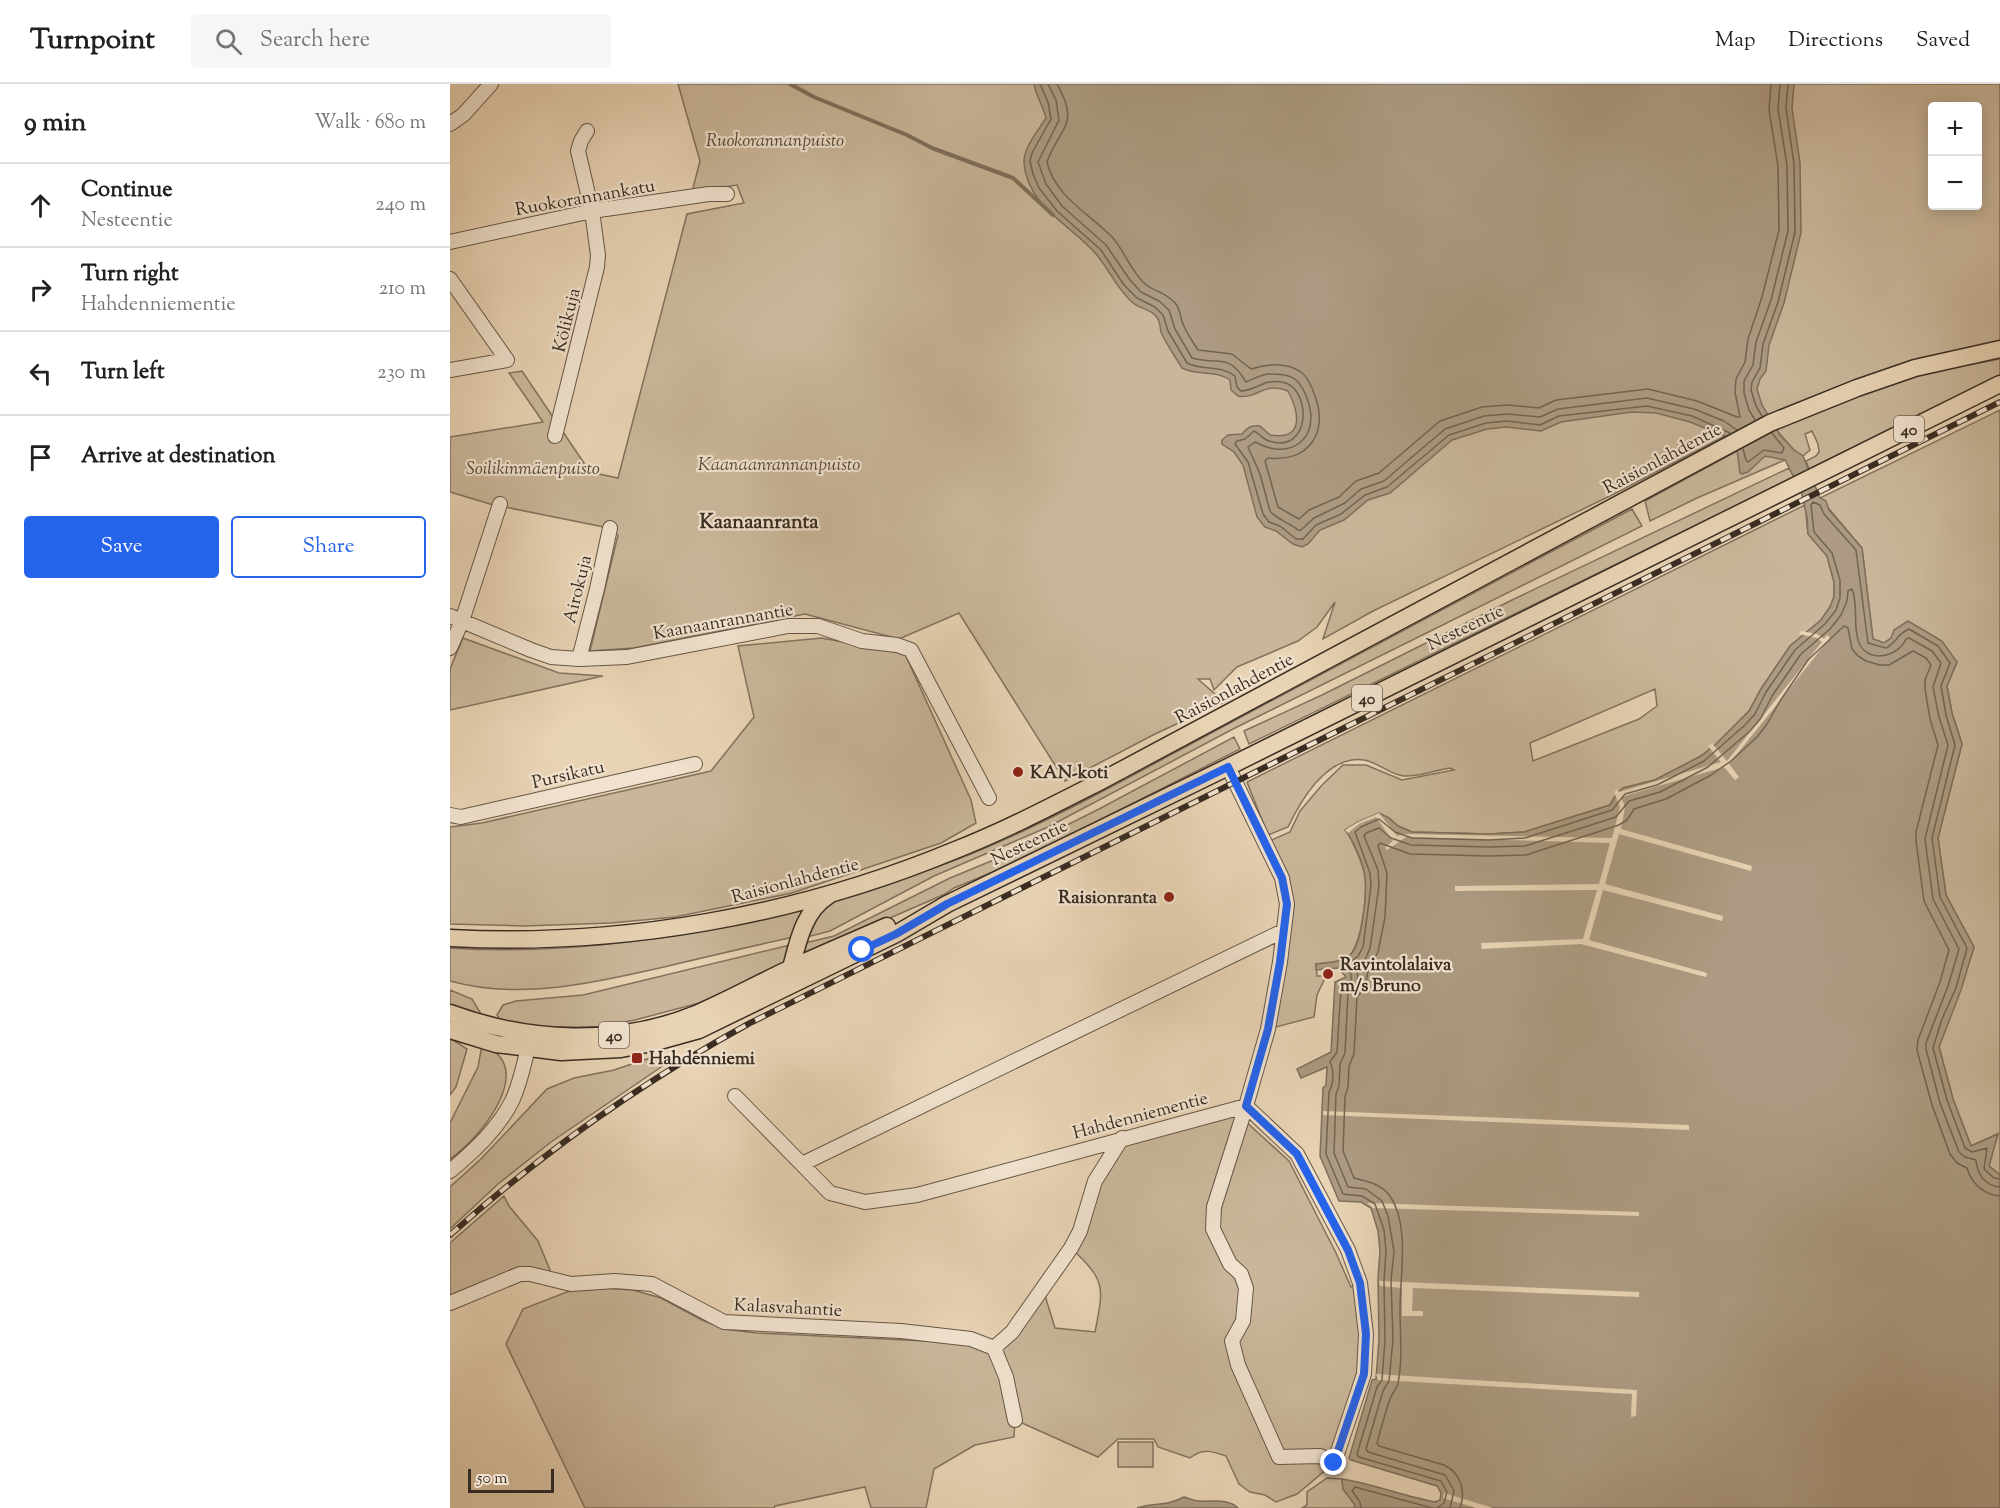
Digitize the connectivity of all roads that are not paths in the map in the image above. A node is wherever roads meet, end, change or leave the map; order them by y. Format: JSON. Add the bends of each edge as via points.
{"nodes":[{"id":1,"x":491,"y":84,"type":"edge"},
{"id":2,"x":450,"y":124,"type":"edge"},
{"id":3,"x":587,"y":131,"type":"dead end"},
{"id":4,"x":728,"y":194,"type":"dead end"},
{"id":5,"x":592,"y":211,"type":"junction"},
{"id":6,"x":450,"y":242,"type":"edge"},
{"id":7,"x":450,"y":279,"type":"edge"},
{"id":8,"x":1997,"y":350,"type":"edge"},
{"id":9,"x":450,"y":370,"type":"edge"},
{"id":10,"x":2000,"y":384,"type":"edge"},
{"id":11,"x":555,"y":436,"type":"dead end"},
{"id":12,"x":500,"y":504,"type":"dead end"},
{"id":13,"x":610,"y":528,"type":"dead end"},
{"id":14,"x":456,"y":618,"type":"edge"},
{"id":15,"x":450,"y":648,"type":"edge"},
{"id":16,"x":579,"y":659,"type":"junction"},
{"id":17,"x":695,"y":764,"type":"dead end"},
{"id":18,"x":1228,"y":767,"type":"junction"},
{"id":19,"x":989,"y":798,"type":"dead end"},
{"id":20,"x":450,"y":815,"type":"edge"},
{"id":21,"x":837,"y":891,"type":"junction"},
{"id":22,"x":947,"y":904,"type":"junction"},
{"id":23,"x":1282,"y":932,"type":"junction"},
{"id":24,"x":450,"y":938,"type":"edge"},
{"id":25,"x":791,"y":968,"type":"junction"},
{"id":26,"x":785,"y":989,"type":"junction"},
{"id":27,"x":450,"y":1013,"type":"edge"},
{"id":28,"x":450,"y":1030,"type":"edge"},
{"id":29,"x":529,"y":1041,"type":"junction"},
{"id":30,"x":735,"y":1096,"type":"dead end"},
{"id":31,"x":1246,"y":1106,"type":"junction"},
{"id":32,"x":1122,"y":1138,"type":"junction"},
{"id":33,"x":802,"y":1164,"type":"junction"},
{"id":34,"x":450,"y":1171,"type":"edge"},
{"id":35,"x":450,"y":1303,"type":"edge"},
{"id":36,"x":994,"y":1348,"type":"junction"},
{"id":37,"x":1015,"y":1420,"type":"dead end"}],
"edges":[{"from":1,"to":2,"type":"street"},
{"from":3,"to":5,"type":"street","name":"Kölikuja","via":[[578,151]]},
{"from":4,"to":5,"type":"street","name":"Ruokorannankatu"},
{"from":5,"to":6,"type":"street","name":"Ruokorannankatu"},
{"from":5,"to":11,"type":"street","name":"Kölikuja","via":[[597,267]]},
{"from":7,"to":9,"type":"street","via":[[507,360]]},
{"from":8,"to":21,"type":"main road","name":"Raisionlahdentie","via":[[1915,368],[1770,423],[1101,782],[952,852]]},
{"from":10,"to":18,"type":"main road","name":"Nesteentie","number":"40"},
{"from":12,"to":14,"type":"street"},
{"from":13,"to":16,"type":"street","name":"Airokuja"},
{"from":14,"to":15,"type":"street"},
{"from":14,"to":16,"type":"street","name":"Kaanaanrannantie","via":[[551,657]]},
{"from":16,"to":19,"type":"street","name":"Kaanaanrannantie","via":[[627,657],[788,626],[818,626],[862,641],[897,645],[911,650]]},
{"from":17,"to":20,"type":"street","name":"Pursikatu","via":[[462,817]]},
{"from":18,"to":22,"type":"main road","name":"Nesteentie","number":"40"},
{"from":18,"to":23,"type":"street","via":[[1282,878],[1287,904]]},
{"from":21,"to":24,"type":"main road","name":"Raisionlahdentie","via":[[726,918],[647,930],[559,938]]},
{"from":21,"to":25,"type":"main road","via":[[807,917]]},
{"from":22,"to":25,"type":"main road","name":"Nesteentie","number":"40"},
{"from":22,"to":26,"type":"main road","name":"Nesteentie","number":"40"},
{"from":23,"to":31,"type":"street","via":[[1268,1029]]},
{"from":23,"to":33,"type":"street"},
{"from":25,"to":26,"type":"main road"},
{"from":25,"to":29,"type":"main road","name":"Nesteentie","number":"40","via":[[694,1014],[654,1028]]},
{"from":26,"to":29,"type":"main road","name":"Nesteentie","number":"40","via":[[699,1030],[652,1043],[592,1052],[561,1052]]},
{"from":27,"to":29,"type":"main road","number":"40"},
{"from":28,"to":29,"type":"main road","number":"40","via":[[486,1042]]},
{"from":29,"to":34,"type":"street","via":[[511,1102],[473,1151]]},
{"from":30,"to":33,"type":"street","name":"Hahdenniementie"},
{"from":31,"to":31,"type":"street","via":[[1297,1154],[1339,1232],[1360,1283],[1366,1334],[1364,1374],[1334,1463],[1320,1456],[1279,1457],[1238,1365],[1232,1341],[1243,1321],[1246,1288],[1213,1229],[1214,1207]]},
{"from":31,"to":32,"type":"street","name":"Hahdenniementie"},
{"from":32,"to":33,"type":"street","name":"Hahdenniementie","via":[[917,1195],[865,1202],[830,1193]]},
{"from":32,"to":36,"type":"street","via":[[1095,1181],[1071,1248],[1012,1332]]},
{"from":35,"to":36,"type":"street","name":"Kalasvahantie","via":[[520,1274],[571,1284],[652,1284],[724,1322],[901,1331],[971,1339]]},
{"from":36,"to":37,"type":"street","via":[[1006,1377]]}]}
